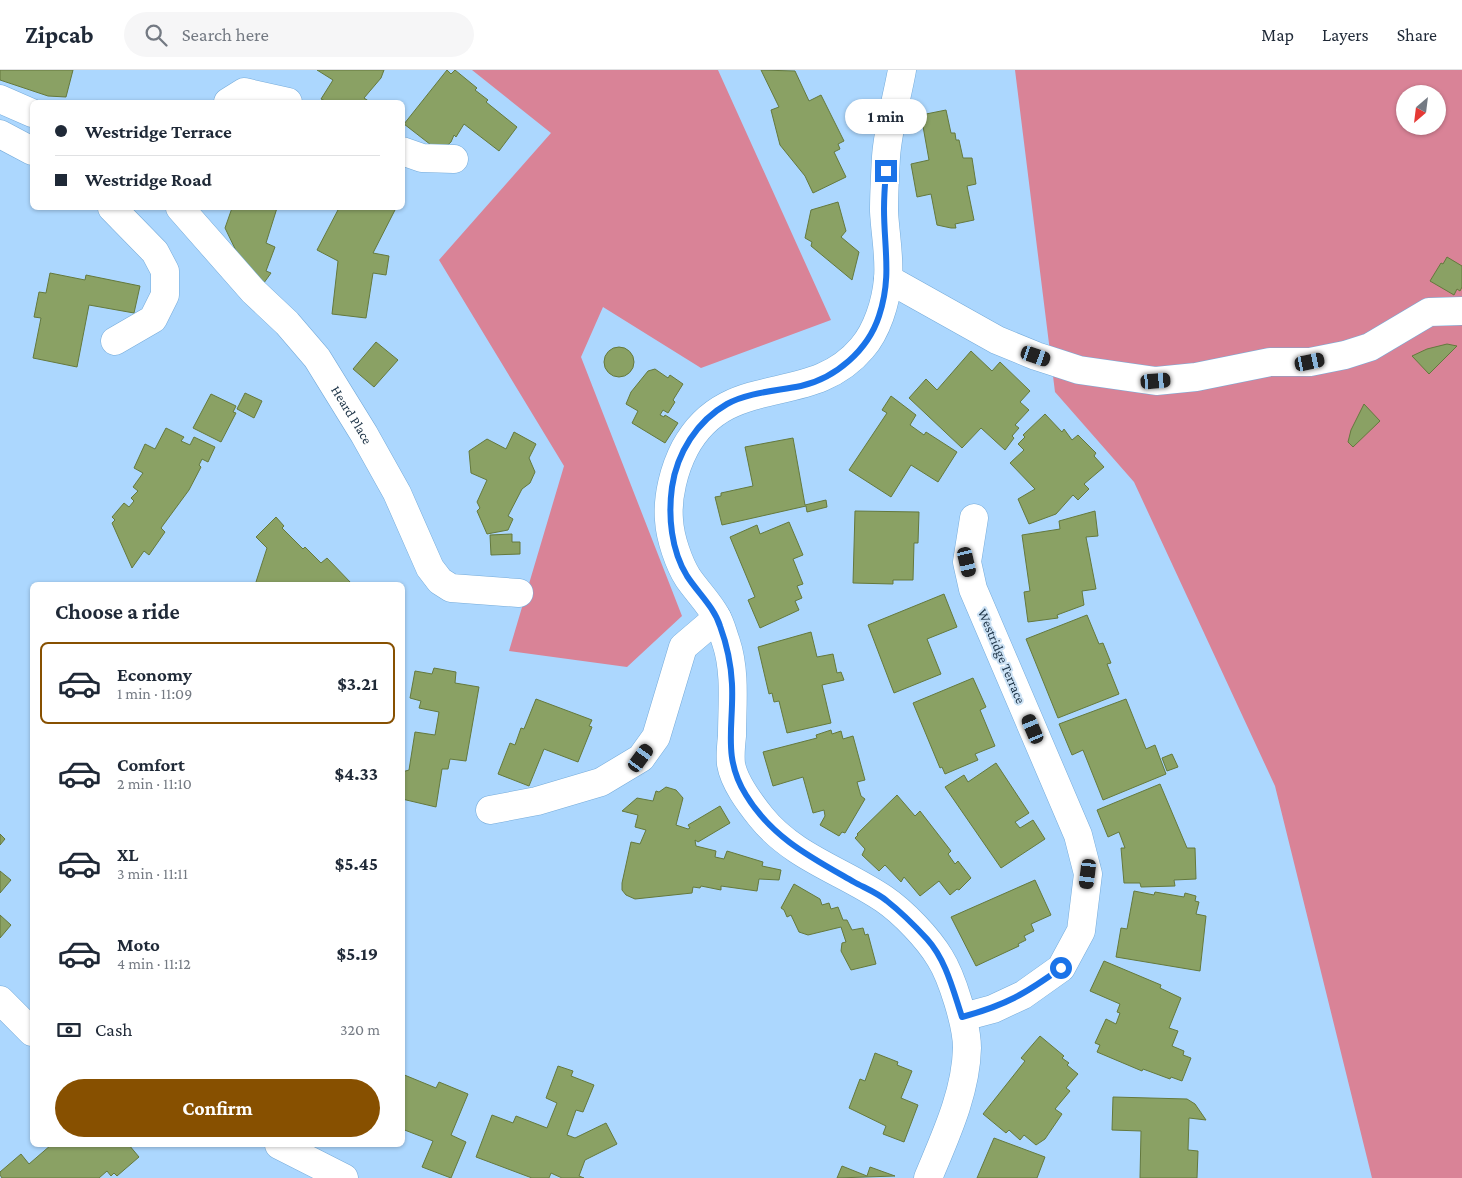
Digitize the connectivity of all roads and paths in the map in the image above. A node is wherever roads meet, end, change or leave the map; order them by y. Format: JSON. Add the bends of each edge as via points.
{"nodes":[{"id":1,"x":902,"y":70,"type":"edge"},
{"id":2,"x":0,"y":99,"type":"edge"},
{"id":3,"x":231,"y":100,"type":"edge"},
{"id":4,"x":279,"y":100,"type":"edge"},
{"id":5,"x":30,"y":112,"type":"edge"},
{"id":6,"x":0,"y":134,"type":"edge"},
{"id":7,"x":30,"y":150,"type":"edge"},
{"id":8,"x":405,"y":152,"type":"edge"},
{"id":9,"x":454,"y":159,"type":"dead end"},
{"id":10,"x":114,"y":210,"type":"edge"},
{"id":11,"x":182,"y":210,"type":"edge"},
{"id":12,"x":888,"y":279,"type":"junction"},
{"id":13,"x":1462,"y":311,"type":"edge"},
{"id":14,"x":115,"y":342,"type":"dead end"},
{"id":15,"x":974,"y":518,"type":"dead end"},
{"id":16,"x":519,"y":593,"type":"dead end"},
{"id":17,"x":717,"y":618,"type":"junction"},
{"id":18,"x":490,"y":810,"type":"dead end"},
{"id":19,"x":0,"y":1000,"type":"edge"},
{"id":20,"x":962,"y":1017,"type":"junction"},
{"id":21,"x":30,"y":1030,"type":"edge"},
{"id":22,"x":283,"y":1147,"type":"edge"},
{"id":23,"x":344,"y":1178,"type":"edge"},
{"id":24,"x":928,"y":1178,"type":"edge"}],
"edges":[{"from":1,"to":12,"type":"street","via":[[886,152],[884,208]]},
{"from":2,"to":5,"type":"street"},
{"from":3,"to":4,"type":"street","via":[[244,92]]},
{"from":6,"to":7,"type":"street"},
{"from":8,"to":9,"type":"street","via":[[422,158]]},
{"from":10,"to":14,"type":"street","via":[[155,252],[165,272],[165,295],[153,319]]},
{"from":11,"to":16,"type":"street","name":"Heard Place","via":[[316,358],[364,434],[396,493],[430,568],[440,581],[452,588]]},
{"from":12,"to":13,"type":"street","via":[[997,340],[1036,356],[1078,370],[1156,381],[1196,377],[1270,362],[1310,362],[1345,355],[1370,347],[1429,312]]},
{"from":12,"to":17,"type":"street","via":[[879,318],[864,346],[845,365],[803,385],[729,403],[707,418],[680,456],[673,478],[669,521],[685,574]]},
{"from":15,"to":20,"type":"street","name":"Westridge Terrace","via":[[967,562],[973,589],[1078,834],[1088,874],[1081,931],[1061,968],[1023,995],[993,1009]]},
{"from":17,"to":18,"type":"street","via":[[683,647],[656,737],[641,758],[602,782],[538,801]]},
{"from":17,"to":20,"type":"street","via":[[728,647],[730,664],[731,762],[747,797],[775,833],[793,847],[886,900],[927,939],[942,960]]},
{"from":19,"to":21,"type":"street"},
{"from":20,"to":24,"type":"street","via":[[967,1047],[962,1082],[947,1132]]},
{"from":22,"to":23,"type":"street"}]}
